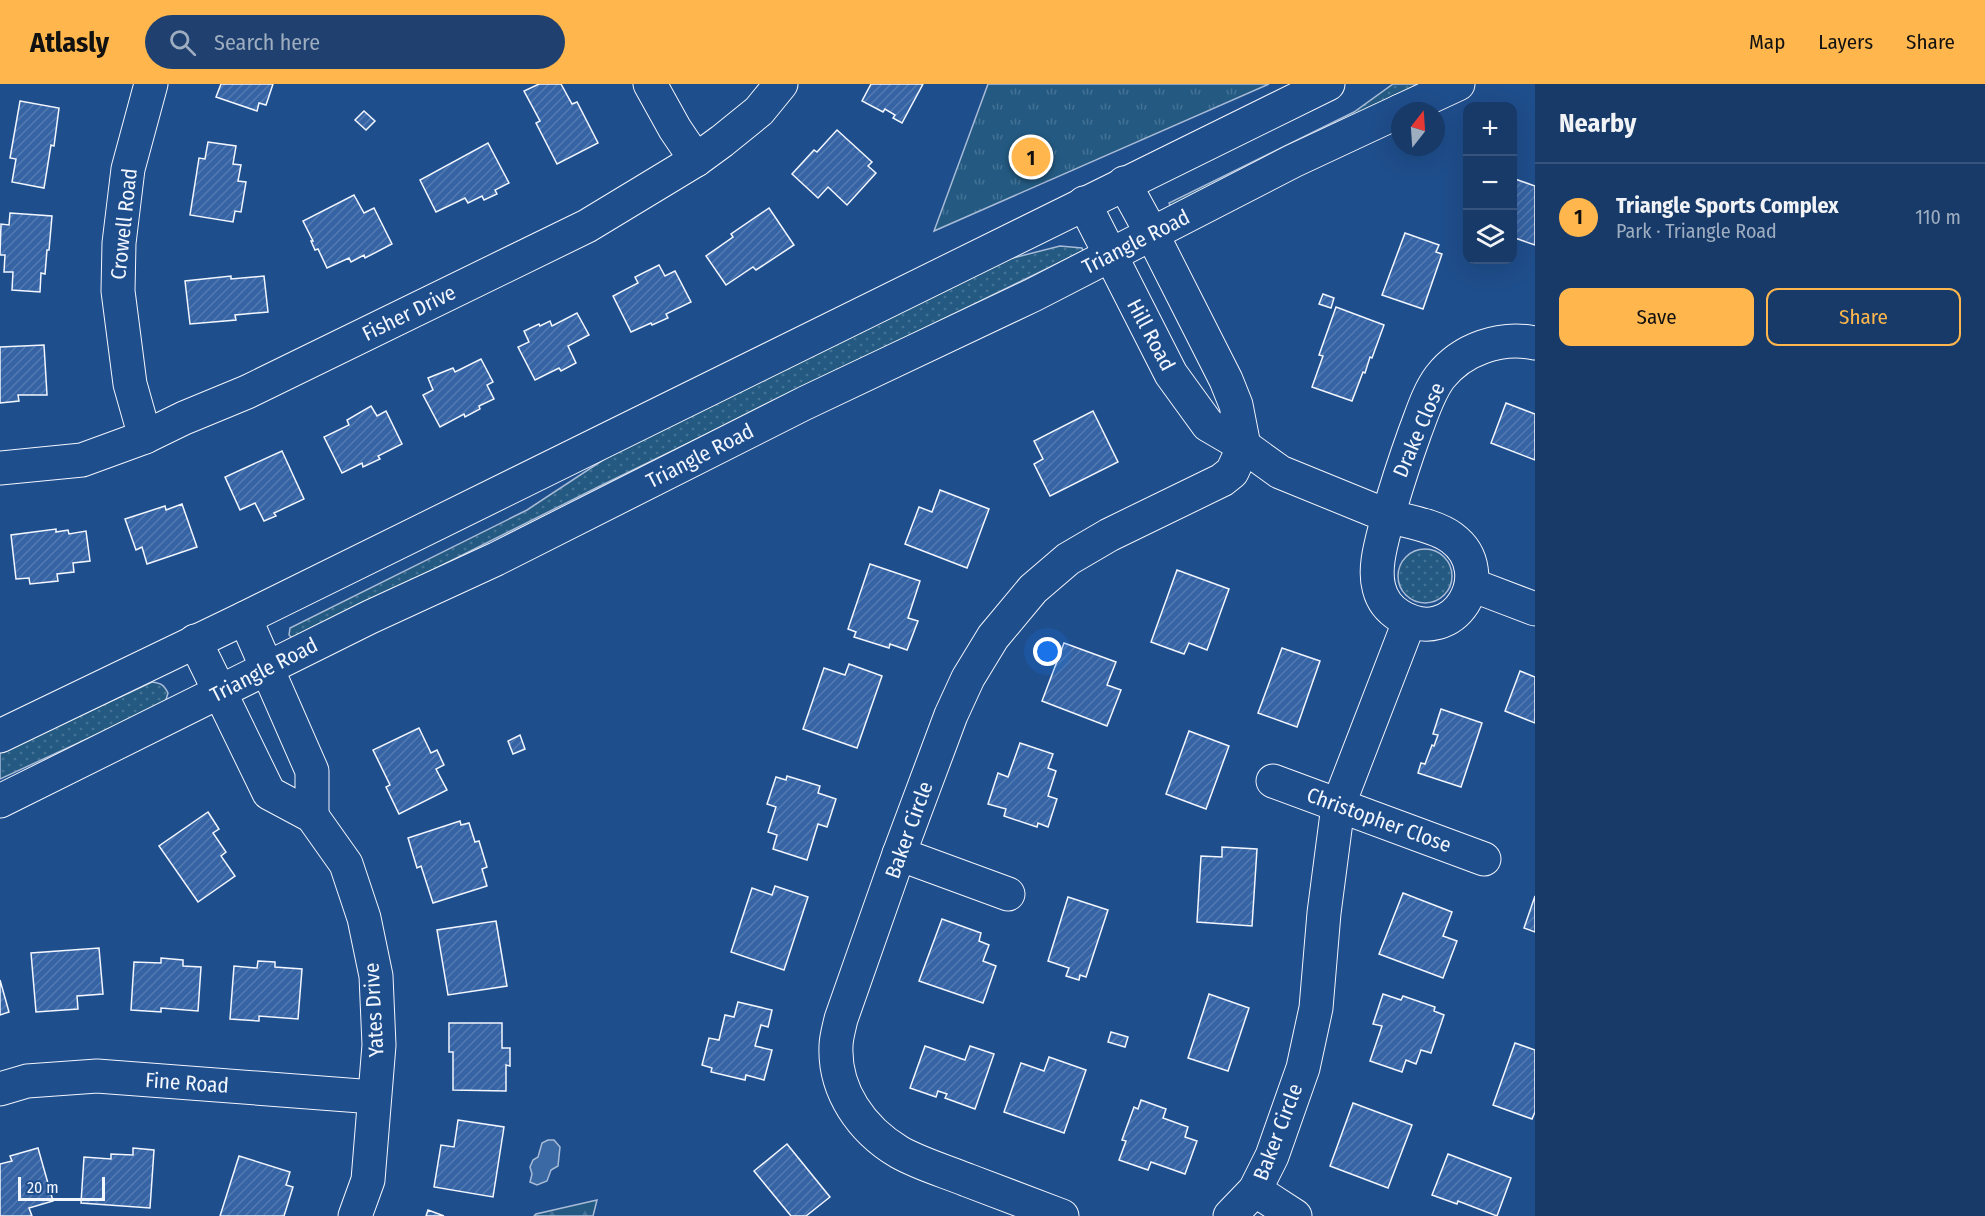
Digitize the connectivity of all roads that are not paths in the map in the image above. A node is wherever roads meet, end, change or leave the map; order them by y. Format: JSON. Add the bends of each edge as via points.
{"nodes":[{"id":1,"x":151,"y":84,"type":"edge"},
{"id":2,"x":650,"y":84,"type":"edge"},
{"id":3,"x":782,"y":84,"type":"edge"},
{"id":4,"x":1328,"y":84,"type":"edge"},
{"id":5,"x":1458,"y":84,"type":"edge"},
{"id":6,"x":1419,"y":102,"type":"edge"},
{"id":7,"x":1391,"y":115,"type":"edge"},
{"id":8,"x":696,"y":160,"type":"junction"},
{"id":9,"x":1124,"y":183,"type":"junction"},
{"id":10,"x":1084,"y":203,"type":"junction"},
{"id":11,"x":1152,"y":234,"type":"junction"},
{"id":12,"x":1111,"y":255,"type":"junction"},
{"id":13,"x":1535,"y":343,"type":"edge"},
{"id":14,"x":145,"y":436,"type":"junction"},
{"id":15,"x":1244,"y":446,"type":"junction"},
{"id":16,"x":0,"y":468,"type":"edge"},
{"id":17,"x":1388,"y":516,"type":"junction"},
{"id":18,"x":1472,"y":585,"type":"junction"},
{"id":19,"x":1535,"y":609,"type":"edge"},
{"id":20,"x":245,"y":618,"type":"junction"},
{"id":21,"x":1409,"y":622,"type":"junction"},
{"id":22,"x":195,"y":641,"type":"junction"},
{"id":23,"x":267,"y":669,"type":"junction"},
{"id":24,"x":220,"y":693,"type":"junction"},
{"id":25,"x":0,"y":736,"type":"edge"},
{"id":26,"x":1273,"y":781,"type":"dead end"},
{"id":27,"x":0,"y":801,"type":"edge"},
{"id":28,"x":1338,"y":806,"type":"junction"},
{"id":29,"x":312,"y":816,"type":"junction"},
{"id":30,"x":899,"y":854,"type":"junction"},
{"id":31,"x":1484,"y":859,"type":"dead end"},
{"id":32,"x":1008,"y":894,"type":"dead end"},
{"id":33,"x":0,"y":1089,"type":"edge"},
{"id":34,"x":374,"y":1097,"type":"junction"},
{"id":35,"x":1256,"y":1190,"type":"junction"},
{"id":36,"x":355,"y":1216,"type":"edge"},
{"id":37,"x":1062,"y":1216,"type":"edge"},
{"id":38,"x":1230,"y":1216,"type":"edge"},
{"id":39,"x":1295,"y":1216,"type":"edge"}],
"edges":[{"from":1,"to":14,"type":"street","name":"Crowell Road","via":[[128,169],[118,291],[130,384]]},
{"from":2,"to":8,"type":"street"},
{"from":3,"to":8,"type":"street","name":"Fisher Drive","via":[[759,111]]},
{"from":4,"to":9,"type":"street"},
{"from":5,"to":6,"type":"street","name":"Triangle Road"},
{"from":7,"to":11,"type":"street","name":"Triangle Road"},
{"from":8,"to":14,"type":"street","name":"Fisher Drive","via":[[587,226],[248,392]]},
{"from":9,"to":10,"type":"street"},
{"from":9,"to":11,"type":"street"},
{"from":10,"to":12,"type":"street","name":"Hill Road"},
{"from":10,"to":20,"type":"street"},
{"from":11,"to":12,"type":"street","name":"Triangle Road"},
{"from":11,"to":15,"type":"street","via":[[1226,380],[1236,405]]},
{"from":12,"to":15,"type":"street","name":"Hill Road","via":[[1171,374],[1195,409],[1208,425]]},
{"from":12,"to":23,"type":"street","name":"Triangle Road"},
{"from":13,"to":17,"type":"street","name":"Drake Close","via":[[1500,342],[1472,351],[1440,377],[1423,410]]},
{"from":14,"to":16,"type":"street","name":"Fisher Drive","via":[[82,460]]},
{"from":15,"to":17,"type":"street","name":"Hill Road","via":[[1280,472]]},
{"from":15,"to":30,"type":"street","name":"Baker Circle","via":[[1232,472],[1222,480],[1068,559],[1027,597],[993,637],[951,715]]},
{"from":17,"to":18,"type":"street","name":"Hill Road","via":[[1452,537],[1466,552]]},
{"from":17,"to":21,"type":"street","via":[[1378,567],[1379,588],[1387,605]]},
{"from":18,"to":19,"type":"street"},
{"from":18,"to":21,"type":"street","via":[[1461,608],[1445,621],[1426,625]]},
{"from":20,"to":22,"type":"street"},
{"from":20,"to":23,"type":"street"},
{"from":21,"to":28,"type":"street","name":"Baker Circle"},
{"from":22,"to":24,"type":"street","name":"Yates Drive"},
{"from":22,"to":25,"type":"street"},
{"from":23,"to":24,"type":"street","name":"Triangle Road"},
{"from":23,"to":29,"type":"street","via":[[312,771]]},
{"from":24,"to":27,"type":"street","name":"Triangle Road"},
{"from":24,"to":29,"type":"street","name":"Yates Drive","via":[[269,793]]},
{"from":26,"to":28,"type":"street","name":"Christopher Close"},
{"from":28,"to":31,"type":"street","name":"Christopher Close"},
{"from":28,"to":35,"type":"street","name":"Baker Circle","via":[[1316,1008],[1303,1068]]},
{"from":29,"to":34,"type":"street","name":"Yates Drive","via":[[346,864],[364,918],[376,976],[379,1045]]},
{"from":30,"to":32,"type":"street"},
{"from":30,"to":37,"type":"street","name":"Baker Circle","via":[[841,1019],[836,1046],[838,1074],[845,1095],[864,1124],[899,1151]]},
{"from":33,"to":34,"type":"street","name":"Fine Road","via":[[27,1081],[97,1076]]},
{"from":34,"to":36,"type":"street","name":"Yates Drive","via":[[368,1180]]},
{"from":35,"to":38,"type":"street","name":"Baker Circle"},
{"from":35,"to":39,"type":"street"}]}
